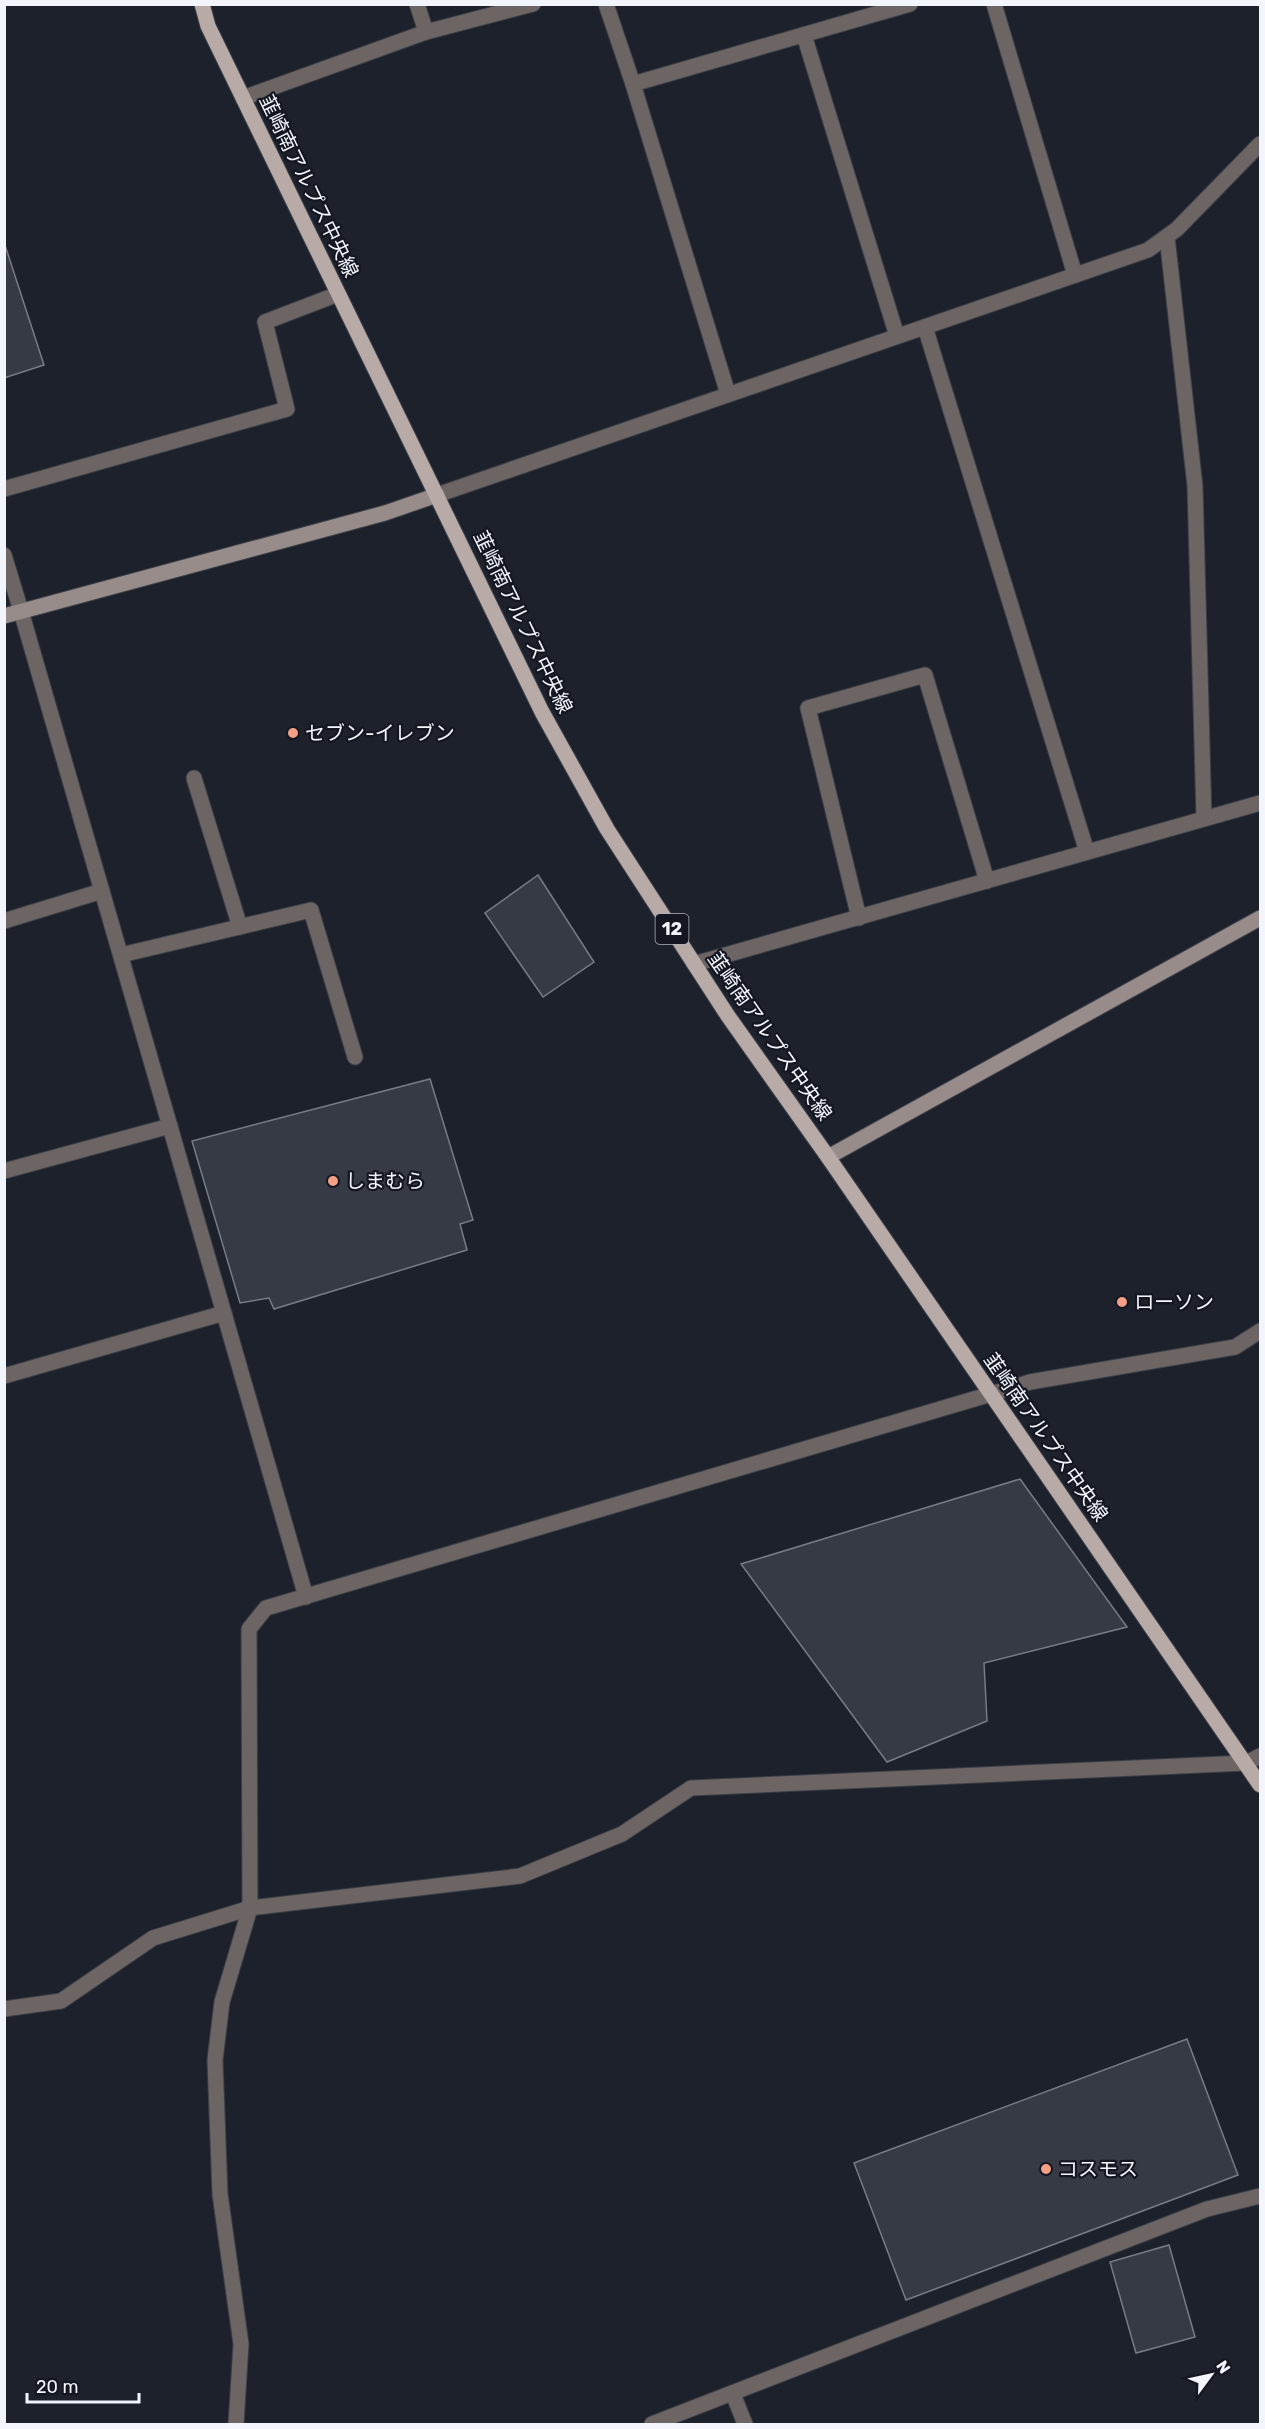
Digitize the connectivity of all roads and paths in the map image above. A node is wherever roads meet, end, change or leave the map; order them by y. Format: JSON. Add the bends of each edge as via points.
{"nodes":[{"id":1,"x":202,"y":4,"type":"edge"},
{"id":2,"x":417,"y":4,"type":"edge"},
{"id":3,"x":533,"y":4,"type":"edge"},
{"id":4,"x":606,"y":4,"type":"edge"},
{"id":5,"x":910,"y":4,"type":"edge"},
{"id":6,"x":994,"y":4,"type":"edge"},
{"id":7,"x":426,"y":32,"type":"junction"},
{"id":8,"x":804,"y":35,"type":"junction"},
{"id":9,"x":633,"y":84,"type":"junction"},
{"id":10,"x":243,"y":98,"type":"junction"},
{"id":11,"x":1260,"y":144,"type":"edge"},
{"id":12,"x":1167,"y":237,"type":"junction"},
{"id":13,"x":1075,"y":275,"type":"junction"},
{"id":14,"x":338,"y":294,"type":"junction"},
{"id":15,"x":925,"y":327,"type":"junction"},
{"id":16,"x":897,"y":336,"type":"junction"},
{"id":17,"x":728,"y":394,"type":"junction"},
{"id":18,"x":4,"y":489,"type":"edge"},
{"id":19,"x":438,"y":495,"type":"junction"},
{"id":20,"x":4,"y":555,"type":"edge"},
{"id":21,"x":21,"y":611,"type":"junction"},
{"id":22,"x":4,"y":616,"type":"edge"},
{"id":23,"x":194,"y":778,"type":"dead end"},
{"id":24,"x":1260,"y":803,"type":"edge"},
{"id":25,"x":1204,"y":818,"type":"junction"},
{"id":26,"x":1087,"y":852,"type":"junction"},
{"id":27,"x":987,"y":882,"type":"junction"},
{"id":28,"x":102,"y":891,"type":"junction"},
{"id":29,"x":859,"y":918,"type":"junction"},
{"id":30,"x":1260,"y":918,"type":"edge"},
{"id":31,"x":4,"y":921,"type":"edge"},
{"id":32,"x":240,"y":927,"type":"junction"},
{"id":33,"x":121,"y":955,"type":"junction"},
{"id":34,"x":694,"y":964,"type":"junction"},
{"id":35,"x":355,"y":1058,"type":"dead end"},
{"id":36,"x":170,"y":1126,"type":"junction"},
{"id":37,"x":828,"y":1156,"type":"junction"},
{"id":38,"x":4,"y":1171,"type":"edge"},
{"id":39,"x":224,"y":1313,"type":"junction"},
{"id":40,"x":1260,"y":1331,"type":"edge"},
{"id":41,"x":4,"y":1376,"type":"edge"},
{"id":42,"x":991,"y":1394,"type":"junction"},
{"id":43,"x":306,"y":1597,"type":"junction"},
{"id":44,"x":1260,"y":1756,"type":"edge"},
{"id":45,"x":1246,"y":1763,"type":"junction"},
{"id":46,"x":1260,"y":1785,"type":"edge"},
{"id":47,"x":250,"y":1908,"type":"junction"},
{"id":48,"x":4,"y":2009,"type":"edge"},
{"id":49,"x":1260,"y":2196,"type":"edge"},
{"id":50,"x":733,"y":2394,"type":"junction"},
{"id":51,"x":236,"y":2424,"type":"edge"},
{"id":52,"x":652,"y":2424,"type":"edge"},
{"id":53,"x":745,"y":2424,"type":"edge"}],
"edges":[{"from":1,"to":10,"type":"main road","name":"韮崎南アルプス中央線","number":"12","via":[[208,26]]},
{"from":2,"to":7,"type":"street"},
{"from":3,"to":7,"type":"street"},
{"from":4,"to":9,"type":"street"},
{"from":5,"to":8,"type":"street"},
{"from":6,"to":13,"type":"street"},
{"from":7,"to":10,"type":"street"},
{"from":8,"to":9,"type":"street"},
{"from":8,"to":16,"type":"street"},
{"from":9,"to":17,"type":"street"},
{"from":10,"to":14,"type":"main road","name":"韮崎南アルプス中央線","number":"12"},
{"from":11,"to":12,"type":"street"},
{"from":12,"to":13,"type":"street","via":[[1148,250]]},
{"from":12,"to":25,"type":"street","via":[[1195,486]]},
{"from":13,"to":15,"type":"street"},
{"from":14,"to":18,"type":"street","via":[[265,322],[287,409]]},
{"from":14,"to":19,"type":"main road","name":"韮崎南アルプス中央線","number":"12"},
{"from":15,"to":16,"type":"street"},
{"from":15,"to":26,"type":"street"},
{"from":16,"to":17,"type":"street"},
{"from":17,"to":19,"type":"street"},
{"from":19,"to":21,"type":"street","via":[[385,513]]},
{"from":19,"to":34,"type":"main road","name":"韮崎南アルプス中央線","number":"12","via":[[542,712],[607,828]]},
{"from":20,"to":21,"type":"street"},
{"from":21,"to":22,"type":"street"},
{"from":21,"to":28,"type":"street"},
{"from":23,"to":32,"type":"street"},
{"from":24,"to":25,"type":"street"},
{"from":25,"to":26,"type":"street"},
{"from":26,"to":27,"type":"street"},
{"from":27,"to":29,"type":"street"},
{"from":27,"to":29,"type":"street","via":[[925,675],[808,708]]},
{"from":28,"to":31,"type":"street"},
{"from":28,"to":33,"type":"street"},
{"from":29,"to":34,"type":"street"},
{"from":30,"to":37,"type":"street"},
{"from":32,"to":33,"type":"street"},
{"from":32,"to":35,"type":"street","via":[[311,910]]},
{"from":33,"to":36,"type":"street"},
{"from":34,"to":37,"type":"main road","name":"韮崎南アルプス中央線","number":"12"},
{"from":36,"to":38,"type":"street"},
{"from":36,"to":39,"type":"street"},
{"from":37,"to":42,"type":"main road","name":"韮崎南アルプス中央線","number":"12"},
{"from":39,"to":41,"type":"street"},
{"from":39,"to":43,"type":"street"},
{"from":40,"to":42,"type":"street","via":[[1235,1347],[1030,1382]]},
{"from":42,"to":43,"type":"street"},
{"from":42,"to":45,"type":"main road","name":"韮崎南アルプス中央線","number":"12"},
{"from":43,"to":47,"type":"street","via":[[266,1608],[249,1629]]},
{"from":44,"to":45,"type":"street"},
{"from":45,"to":46,"type":"main road","name":"韮崎南アルプス中央線","number":"12"},
{"from":45,"to":47,"type":"street","via":[[691,1788],[622,1834],[520,1876]]},
{"from":47,"to":48,"type":"street","via":[[153,1938],[61,2001]]},
{"from":47,"to":51,"type":"street","via":[[222,2002],[215,2060],[220,2194],[240,2344]]},
{"from":49,"to":50,"type":"street","via":[[1207,2210]]},
{"from":50,"to":52,"type":"street"},
{"from":50,"to":53,"type":"street"}]}
